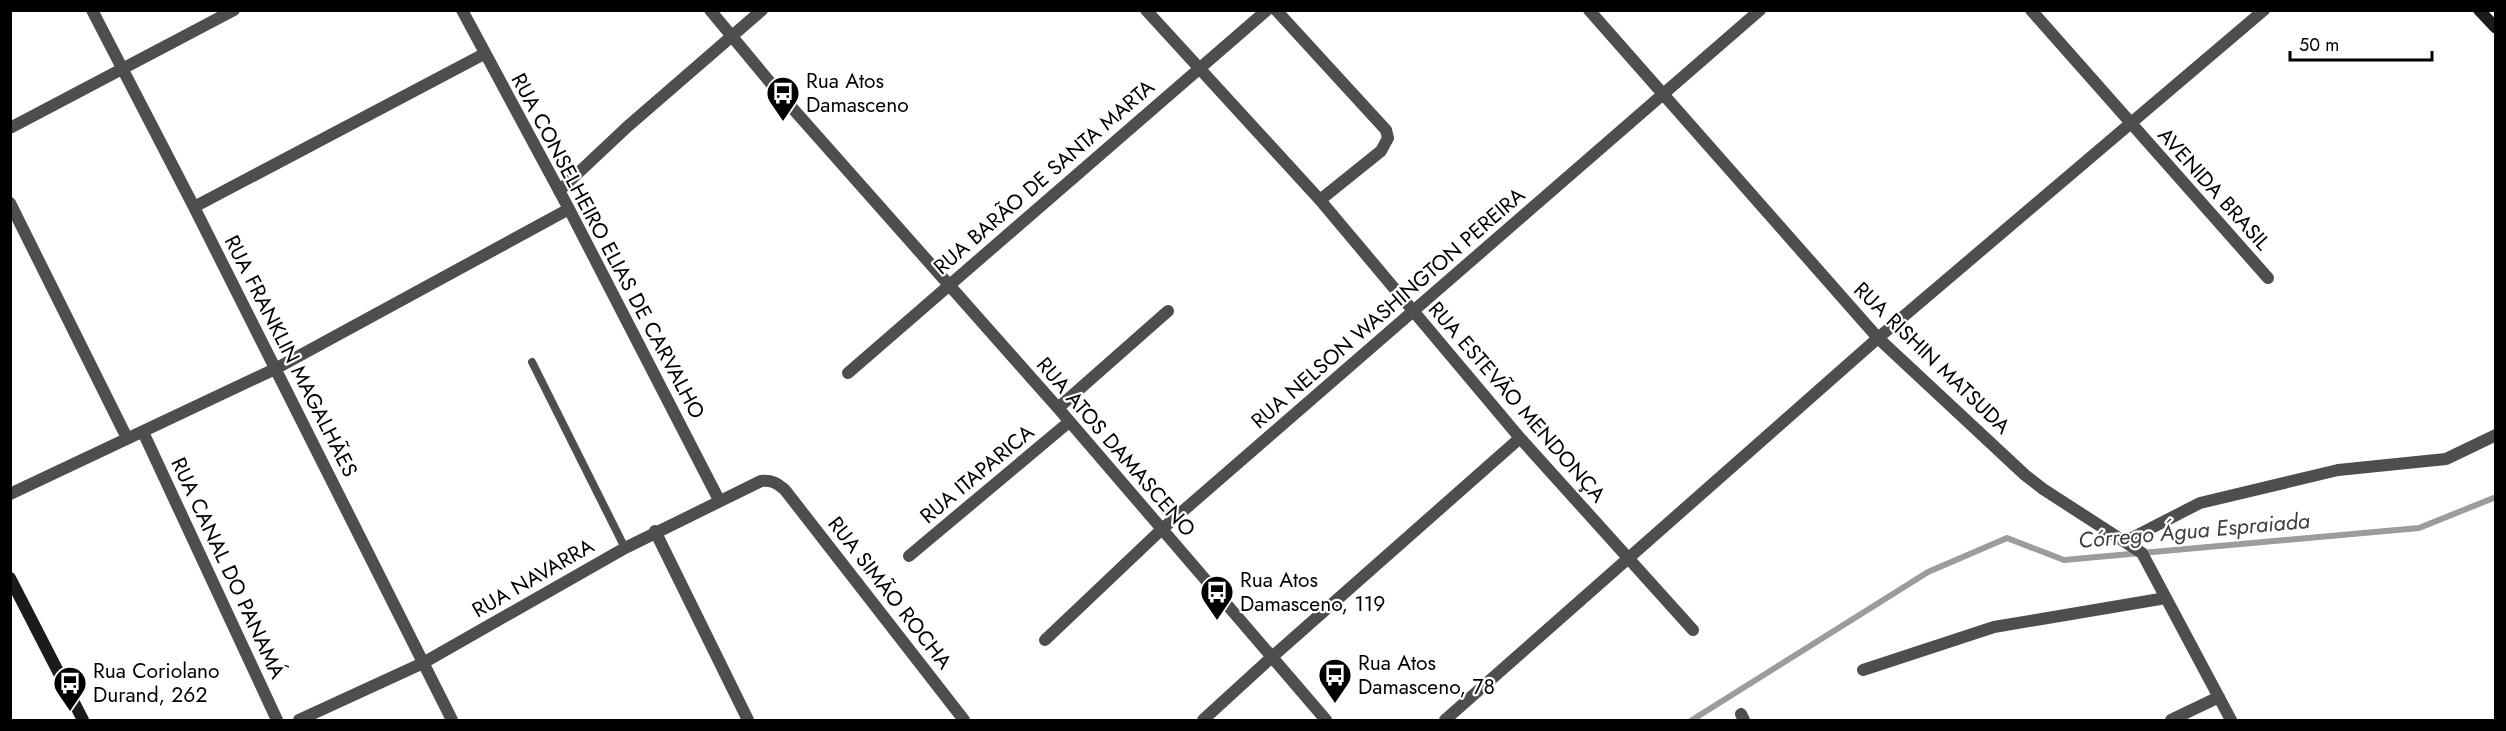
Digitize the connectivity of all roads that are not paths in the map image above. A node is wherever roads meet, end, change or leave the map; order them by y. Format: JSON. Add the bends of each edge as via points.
{"nodes":[{"id":1,"x":92,"y":10,"type":"edge"},
{"id":2,"x":234,"y":10,"type":"edge"},
{"id":3,"x":462,"y":10,"type":"edge"},
{"id":4,"x":710,"y":10,"type":"edge"},
{"id":5,"x":762,"y":10,"type":"edge"},
{"id":6,"x":1146,"y":10,"type":"edge"},
{"id":7,"x":1267,"y":10,"type":"edge"},
{"id":8,"x":1276,"y":10,"type":"edge"},
{"id":9,"x":1589,"y":10,"type":"edge"},
{"id":10,"x":1760,"y":10,"type":"edge"},
{"id":11,"x":2031,"y":10,"type":"edge"},
{"id":12,"x":2264,"y":10,"type":"edge"},
{"id":13,"x":2479,"y":10,"type":"edge"},
{"id":14,"x":2496,"y":28,"type":"edge"},
{"id":15,"x":732,"y":36,"type":"junction"},
{"id":16,"x":484,"y":54,"type":"junction"},
{"id":17,"x":1199,"y":68,"type":"junction"},
{"id":18,"x":122,"y":70,"type":"junction"},
{"id":19,"x":1663,"y":96,"type":"junction"},
{"id":20,"x":2131,"y":125,"type":"junction"},
{"id":21,"x":10,"y":128,"type":"edge"},
{"id":22,"x":559,"y":191,"type":"junction"},
{"id":23,"x":1320,"y":200,"type":"junction"},
{"id":24,"x":10,"y":203,"type":"edge"},
{"id":25,"x":194,"y":207,"type":"junction"},
{"id":26,"x":569,"y":209,"type":"junction"},
{"id":27,"x":2268,"y":278,"type":"dead end"},
{"id":28,"x":949,"y":286,"type":"junction"},
{"id":29,"x":1168,"y":311,"type":"dead end"},
{"id":30,"x":1413,"y":313,"type":"junction"},
{"id":31,"x":1878,"y":338,"type":"junction"},
{"id":32,"x":532,"y":362,"type":"dead end"},
{"id":33,"x":275,"y":369,"type":"junction"},
{"id":34,"x":848,"y":373,"type":"dead end"},
{"id":35,"x":1058,"y":408,"type":"junction"},
{"id":36,"x":1069,"y":422,"type":"junction"},
{"id":37,"x":143,"y":432,"type":"junction"},
{"id":38,"x":2496,"y":435,"type":"edge"},
{"id":39,"x":127,"y":438,"type":"junction"},
{"id":40,"x":1520,"y":438,"type":"junction"},
{"id":41,"x":785,"y":490,"type":"joint"},
{"id":42,"x":10,"y":494,"type":"edge"},
{"id":43,"x":719,"y":500,"type":"junction"},
{"id":44,"x":1161,"y":530,"type":"junction"},
{"id":45,"x":655,"y":531,"type":"junction"},
{"id":46,"x":2126,"y":541,"type":"junction"},
{"id":47,"x":625,"y":548,"type":"junction"},
{"id":48,"x":909,"y":556,"type":"dead end"},
{"id":49,"x":1629,"y":557,"type":"junction"},
{"id":50,"x":10,"y":578,"type":"edge"},
{"id":51,"x":2166,"y":598,"type":"junction"},
{"id":52,"x":1693,"y":630,"type":"dead end"},
{"id":53,"x":1045,"y":640,"type":"dead end"},
{"id":54,"x":1272,"y":657,"type":"junction"},
{"id":55,"x":423,"y":663,"type":"junction"},
{"id":56,"x":1863,"y":670,"type":"dead end"},
{"id":57,"x":2219,"y":697,"type":"junction"},
{"id":58,"x":83,"y":720,"type":"edge"},
{"id":59,"x":277,"y":720,"type":"edge"},
{"id":60,"x":299,"y":720,"type":"edge"},
{"id":61,"x":452,"y":720,"type":"edge"},
{"id":62,"x":748,"y":720,"type":"edge"},
{"id":63,"x":964,"y":720,"type":"edge"},
{"id":64,"x":1203,"y":720,"type":"edge"},
{"id":65,"x":1326,"y":720,"type":"edge"},
{"id":66,"x":1445,"y":720,"type":"edge"},
{"id":67,"x":2171,"y":720,"type":"edge"},
{"id":68,"x":2231,"y":720,"type":"edge"}],
"edges":[{"from":1,"to":18,"type":"street","name":"RUA FRANKLIN MAGALHÃES"},
{"from":2,"to":18,"type":"street"},
{"from":3,"to":16,"type":"street","name":"RUA CONSELHEIRO ELIAS DE CARVALHO"},
{"from":4,"to":15,"type":"street","name":"RUA ATOS DAMASCENO"},
{"from":5,"to":15,"type":"street"},
{"from":6,"to":17,"type":"street","name":"RUA ESTEVÃO MENDONÇA"},
{"from":7,"to":17,"type":"street","name":"RUA BARÃO DE SANTA MARTA"},
{"from":8,"to":23,"type":"street","via":[[1386,130],[1388,138],[1381,151]]},
{"from":9,"to":19,"type":"street","name":"RUA RISHIN MATSUDA"},
{"from":10,"to":19,"type":"street","name":"RUA NELSON WASHINGTON PEREIRA"},
{"from":11,"to":20,"type":"street","name":"AVENIDA BRASIL"},
{"from":12,"to":20,"type":"street"},
{"from":13,"to":14,"type":"street"},
{"from":15,"to":22,"type":"street"},
{"from":15,"to":28,"type":"street","name":"RUA ATOS DAMASCENO"},
{"from":16,"to":22,"type":"street","name":"RUA CONSELHEIRO ELIAS DE CARVALHO"},
{"from":16,"to":25,"type":"street"},
{"from":17,"to":23,"type":"street","name":"RUA ESTEVÃO MENDONÇA"},
{"from":17,"to":28,"type":"street","name":"RUA BARÃO DE SANTA MARTA"},
{"from":18,"to":21,"type":"street"},
{"from":18,"to":25,"type":"street","name":"RUA FRANKLIN MAGALHÃES"},
{"from":19,"to":30,"type":"street","name":"RUA NELSON WASHINGTON PEREIRA"},
{"from":19,"to":31,"type":"street","name":"RUA RISHIN MATSUDA"},
{"from":20,"to":27,"type":"street","name":"AVENIDA BRASIL"},
{"from":20,"to":31,"type":"street"},
{"from":22,"to":26,"type":"street","name":"RUA CONSELHEIRO ELIAS DE CARVALHO"},
{"from":23,"to":30,"type":"street","name":"RUA ESTEVÃO MENDONÇA"},
{"from":24,"to":39,"type":"street"},
{"from":25,"to":33,"type":"street","name":"RUA FRANKLIN MAGALHÃES"},
{"from":26,"to":33,"type":"street"},
{"from":26,"to":43,"type":"street","name":"RUA CONSELHEIRO ELIAS DE CARVALHO"},
{"from":28,"to":34,"type":"street","name":"RUA BARÃO DE SANTA MARTA"},
{"from":28,"to":35,"type":"street","name":"RUA ATOS DAMASCENO"},
{"from":29,"to":35,"type":"street"},
{"from":30,"to":40,"type":"street","name":"RUA ESTEVÃO MENDONÇA"},
{"from":30,"to":44,"type":"street","name":"RUA NELSON WASHINGTON PEREIRA"},
{"from":31,"to":46,"type":"street","name":"RUA RISHIN MATSUDA","via":[[2025,475]]},
{"from":31,"to":49,"type":"street"},
{"from":32,"to":47,"type":"lane"},
{"from":33,"to":37,"type":"street"},
{"from":33,"to":55,"type":"street","name":"RUA FRANKLIN MAGALHÃES"},
{"from":35,"to":36,"type":"street","name":"RUA ATOS DAMASCENO"},
{"from":36,"to":44,"type":"street","name":"RUA ATOS DAMASCENO"},
{"from":36,"to":48,"type":"street","name":"RUA ITAPARICA"},
{"from":37,"to":39,"type":"street"},
{"from":37,"to":59,"type":"street","name":"RUA CANAL DO PANAMÁ"},
{"from":38,"to":46,"type":"street","via":[[2446,459],[2338,470],[2200,503]]},
{"from":39,"to":42,"type":"street"},
{"from":40,"to":49,"type":"street","name":"RUA ESTEVÃO MENDONÇA"},
{"from":40,"to":54,"type":"street"},
{"from":41,"to":43,"type":"street","name":"RUA NAVARRA","via":[[770,480],[761,481]]},
{"from":41,"to":63,"type":"street","name":"RUA SIMÃO ROCHA"},
{"from":43,"to":45,"type":"street","name":"RUA NAVARRA"},
{"from":44,"to":53,"type":"street","name":"RUA NELSON WASHINGTON PEREIRA"},
{"from":44,"to":54,"type":"street","name":"RUA ATOS DAMASCENO"},
{"from":45,"to":47,"type":"street","name":"RUA NAVARRA"},
{"from":45,"to":62,"type":"street"},
{"from":46,"to":51,"type":"street","name":"RUA RISHIN MATSUDA","via":[[2142,553]]},
{"from":47,"to":55,"type":"street","name":"RUA NAVARRA"},
{"from":49,"to":52,"type":"street","name":"RUA ESTEVÃO MENDONÇA"},
{"from":49,"to":66,"type":"street"},
{"from":50,"to":58,"type":"street"},
{"from":51,"to":56,"type":"street","via":[[1994,627]]},
{"from":51,"to":57,"type":"street","name":"RUA RISHIN MATSUDA"},
{"from":54,"to":64,"type":"street"},
{"from":54,"to":65,"type":"street","name":"RUA ATOS DAMASCENO"},
{"from":55,"to":60,"type":"street","name":"RUA NAVARRA"},
{"from":55,"to":61,"type":"street","name":"RUA FRANKLIN MAGALHÃES"},
{"from":57,"to":67,"type":"street"},
{"from":57,"to":68,"type":"street","name":"RUA RISHIN MATSUDA"}]}
